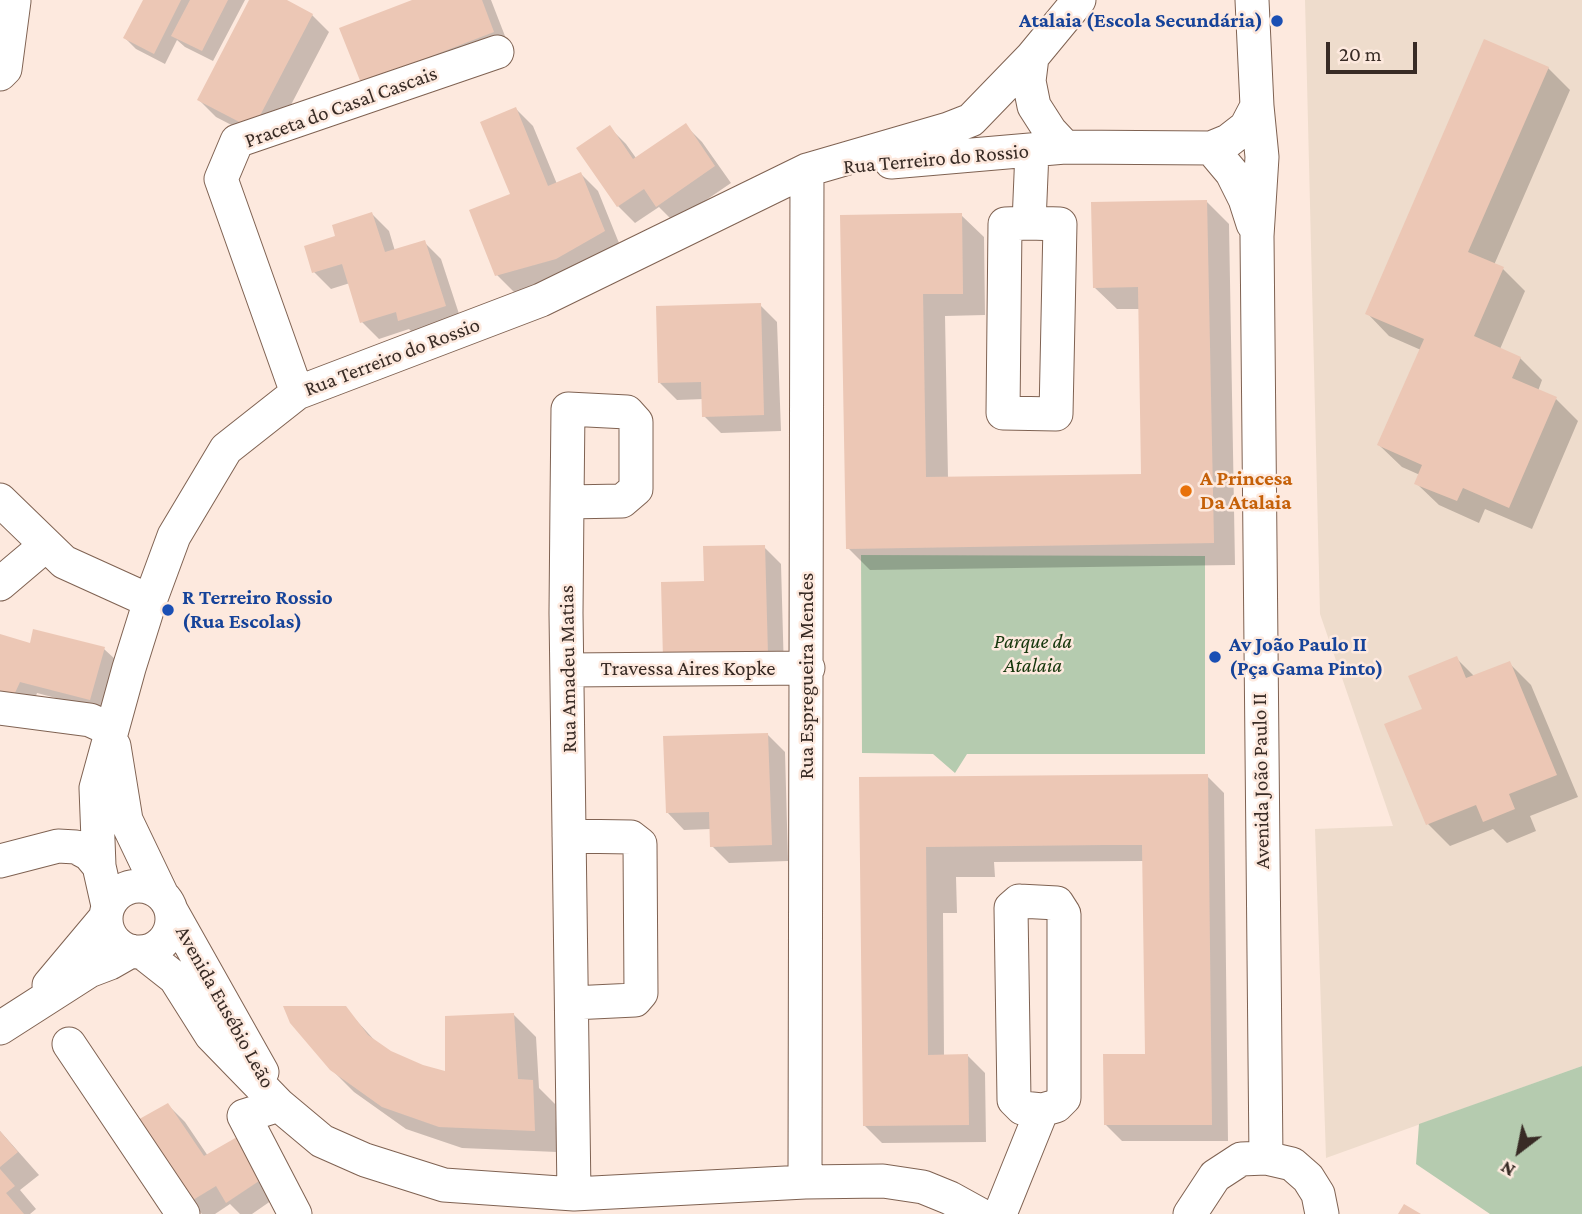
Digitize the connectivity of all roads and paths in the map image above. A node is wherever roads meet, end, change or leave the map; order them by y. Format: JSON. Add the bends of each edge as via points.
{"nodes":[{"id":1,"x":14,"y":0,"type":"edge"},
{"id":2,"x":1079,"y":0,"type":"edge"},
{"id":3,"x":1252,"y":0,"type":"edge"},
{"id":4,"x":0,"y":13,"type":"edge"},
{"id":5,"x":497,"y":52,"type":"dead end"},
{"id":6,"x":1032,"y":57,"type":"junction"},
{"id":7,"x":0,"y":74,"type":"edge"},
{"id":8,"x":1257,"y":106,"type":"junction"},
{"id":9,"x":1066,"y":147,"type":"junction"},
{"id":10,"x":1211,"y":148,"type":"junction"},
{"id":11,"x":1032,"y":151,"type":"junction"},
{"id":12,"x":807,"y":170,"type":"junction"},
{"id":13,"x":1029,"y":223,"type":"junction"},
{"id":14,"x":1257,"y":236,"type":"junction"},
{"id":15,"x":297,"y":393,"type":"junction"},
{"id":16,"x":0,"y":500,"type":"edge"},
{"id":17,"x":567,"y":502,"type":"junction"},
{"id":18,"x":46,"y":545,"type":"junction"},
{"id":19,"x":0,"y":584,"type":"edge"},
{"id":20,"x":150,"y":601,"type":"junction"},
{"id":21,"x":808,"y":668,"type":"junction"},
{"id":22,"x":568,"y":670,"type":"junction"},
{"id":23,"x":0,"y":708,"type":"edge"},
{"id":24,"x":112,"y":730,"type":"junction"},
{"id":25,"x":569,"y":836,"type":"junction"},
{"id":26,"x":0,"y":861,"type":"edge"},
{"id":27,"x":99,"y":866,"type":"junction"},
{"id":28,"x":166,"y":903,"type":"junction"},
{"id":29,"x":107,"y":912,"type":"junction"},
{"id":30,"x":136,"y":951,"type":"junction"},
{"id":31,"x":572,"y":1003,"type":"junction"},
{"id":32,"x":32,"y":1006,"type":"junction"},
{"id":33,"x":0,"y":1028,"type":"edge"},
{"id":34,"x":69,"y":1044,"type":"dead end"},
{"id":35,"x":279,"y":1105,"type":"junction"},
{"id":36,"x":1042,"y":1110,"type":"junction"},
{"id":37,"x":1266,"y":1158,"type":"junction"},
{"id":38,"x":805,"y":1182,"type":"junction"},
{"id":39,"x":575,"y":1194,"type":"junction"},
{"id":40,"x":183,"y":1214,"type":"edge"},
{"id":41,"x":295,"y":1214,"type":"edge"},
{"id":42,"x":979,"y":1214,"type":"edge"},
{"id":43,"x":999,"y":1214,"type":"edge"},
{"id":44,"x":1190,"y":1214,"type":"edge"},
{"id":45,"x":1322,"y":1214,"type":"edge"}],
"edges":[{"from":1,"to":4,"type":"street"},
{"from":1,"to":7,"type":"street","via":[[5,69]]},
{"from":2,"to":6,"type":"street","name":"Rua Terreiro do Rossio"},
{"from":3,"to":8,"type":"street","name":"Avenida João Paulo II"},
{"from":5,"to":15,"type":"street","name":"Praceta do Casal Cascais","via":[[237,141],[221,179]]},
{"from":6,"to":9,"type":"street","via":[[1028,80],[1034,106]]},
{"from":6,"to":12,"type":"street","name":"Rua Terreiro do Rossio","via":[[971,120]]},
{"from":8,"to":10,"type":"street","via":[[1247,127]]},
{"from":8,"to":14,"type":"street","name":"Avenida João Paulo II","via":[[1262,157]]},
{"from":9,"to":10,"type":"street","name":"Rua Terreiro do Rossio"},
{"from":9,"to":11,"type":"street","name":"Rua Terreiro do Rossio"},
{"from":10,"to":14,"type":"street","name":"Avenida João Paulo II","via":[[1232,173]]},
{"from":11,"to":12,"type":"street","name":"Rua Terreiro do Rossio"},
{"from":11,"to":13,"type":"street"},
{"from":12,"to":15,"type":"street","name":"Rua Terreiro do Rossio","via":[[541,300]]},
{"from":12,"to":21,"type":"street","name":"Rua Espregueira Mendes"},
{"from":13,"to":13,"type":"street","via":[[1005,224],[1003,413],[1056,414],[1059,224]]},
{"from":14,"to":37,"type":"street","name":"Avenida João Paulo II"},
{"from":15,"to":20,"type":"street","name":"Rua Terreiro do Rossio","via":[[226,449],[174,536]]},
{"from":16,"to":18,"type":"street"},
{"from":17,"to":17,"type":"street","name":"Rua Amadeu Matias","via":[[568,409],[626,412],[636,422],[636,489],[622,501]]},
{"from":17,"to":22,"type":"street","name":"Rua Amadeu Matias"},
{"from":18,"to":19,"type":"street"},
{"from":18,"to":20,"type":"street","via":[[64,562]]},
{"from":20,"to":24,"type":"street","name":"Rua Terreiro do Rossio"},
{"from":21,"to":22,"type":"street","name":"Travessa Aires Kopke"},
{"from":21,"to":38,"type":"street","name":"Rua Espregueira Mendes"},
{"from":22,"to":25,"type":"street","name":"Rua Amadeu Matias"},
{"from":23,"to":24,"type":"street","via":[[90,720]]},
{"from":24,"to":27,"type":"street","via":[[96,788]]},
{"from":24,"to":28,"type":"street","name":"Avenida Eusébio Leão","via":[[126,820]]},
{"from":25,"to":31,"type":"street","name":"Rua Amadeu Matias"},
{"from":25,"to":31,"type":"street","via":[[631,837],[640,844],[641,993],[635,1000]]},
{"from":26,"to":27,"type":"street","via":[[58,846],[76,847]]},
{"from":27,"to":29,"type":"street"},
{"from":28,"to":29,"type":"street","via":[[152,888],[131,886],[113,897]]},
{"from":28,"to":30,"type":"street","via":[[173,923],[169,934],[153,949]]},
{"from":28,"to":35,"type":"street","name":"Avenida Eusébio Leão"},
{"from":29,"to":30,"type":"street","via":[[107,928],[113,938],[120,946]]},
{"from":29,"to":32,"type":"street"},
{"from":30,"to":32,"type":"street","via":[[89,971]]},
{"from":30,"to":35,"type":"street","name":"Avenida Eusébio Leão","via":[[175,978],[211,1035]]},
{"from":31,"to":39,"type":"street","name":"Rua Amadeu Matias"},
{"from":32,"to":33,"type":"street"},
{"from":34,"to":40,"type":"street"},
{"from":35,"to":39,"type":"street","via":[[322,1141],[444,1185]]},
{"from":35,"to":41,"type":"street","via":[[244,1116]]},
{"from":36,"to":36,"type":"street","via":[[1023,1108],[1014,1100],[1011,908],[1019,901],[1057,902],[1064,914],[1065,1098]]},
{"from":36,"to":43,"type":"street"},
{"from":37,"to":44,"type":"street","via":[[1241,1159],[1215,1176]]},
{"from":37,"to":45,"type":"street","via":[[1292,1164],[1308,1178],[1318,1194]]},
{"from":38,"to":39,"type":"street"},
{"from":38,"to":42,"type":"street","via":[[883,1181],[923,1187]]}]}
